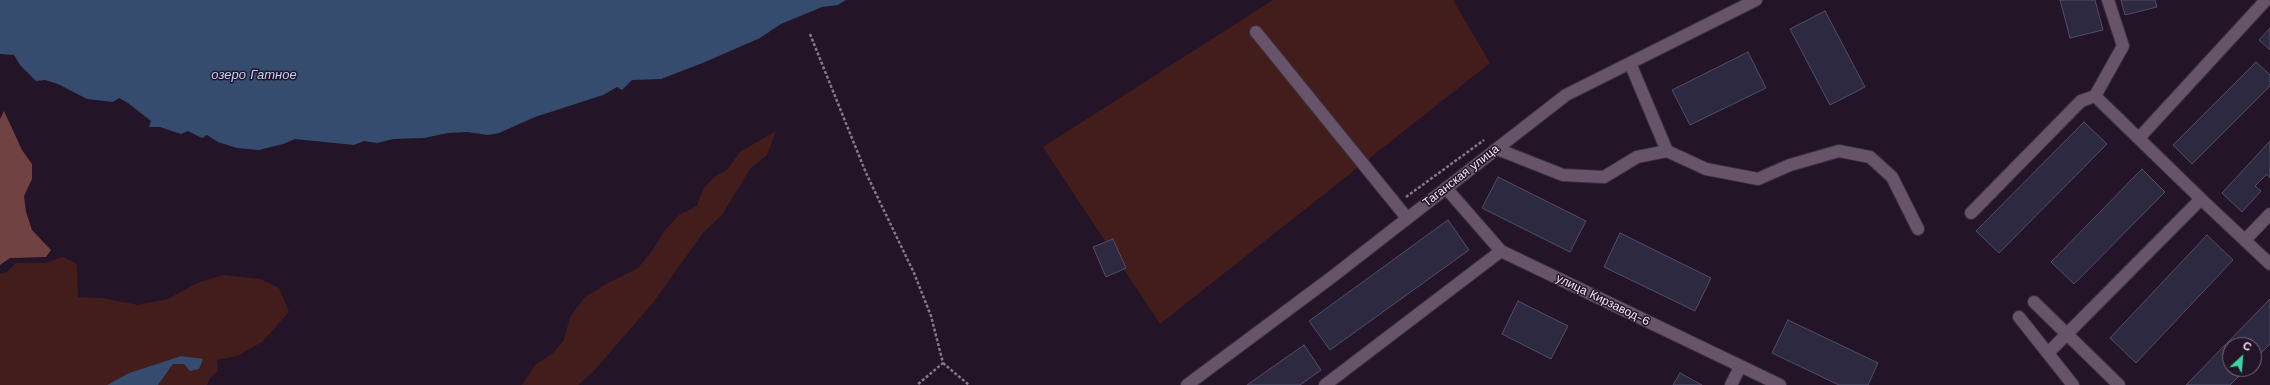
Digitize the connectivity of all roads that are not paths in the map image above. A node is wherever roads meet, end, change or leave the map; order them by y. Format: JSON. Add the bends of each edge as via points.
{"nodes":[{"id":1,"x":1756,"y":0,"type":"edge"},
{"id":2,"x":2108,"y":0,"type":"edge"},
{"id":3,"x":2266,"y":0,"type":"edge"},
{"id":4,"x":1256,"y":32,"type":"dead end"},
{"id":5,"x":1630,"y":63,"type":"junction"},
{"id":6,"x":2095,"y":96,"type":"junction"},
{"id":7,"x":2139,"y":138,"type":"junction"},
{"id":8,"x":1497,"y":148,"type":"junction"},
{"id":9,"x":1667,"y":151,"type":"junction"},
{"id":10,"x":1446,"y":188,"type":"junction"},
{"id":11,"x":2201,"y":199,"type":"junction"},
{"id":12,"x":1971,"y":213,"type":"dead end"},
{"id":13,"x":2270,"y":214,"type":"edge"},
{"id":14,"x":1407,"y":218,"type":"junction"},
{"id":15,"x":1918,"y":229,"type":"dead end"},
{"id":16,"x":2245,"y":240,"type":"junction"},
{"id":17,"x":1501,"y":251,"type":"junction"},
{"id":18,"x":2270,"y":264,"type":"edge"},
{"id":19,"x":2034,"y":302,"type":"dead end"},
{"id":20,"x":2019,"y":317,"type":"dead end"},
{"id":21,"x":2067,"y":334,"type":"junction"},
{"id":22,"x":2048,"y":353,"type":"junction"},
{"id":23,"x":1740,"y":367,"type":"junction"},
{"id":24,"x":1186,"y":385,"type":"edge"},
{"id":25,"x":1325,"y":385,"type":"edge"},
{"id":26,"x":1731,"y":385,"type":"edge"},
{"id":27,"x":1780,"y":385,"type":"edge"},
{"id":28,"x":2073,"y":385,"type":"edge"},
{"id":29,"x":2119,"y":385,"type":"edge"}],
"edges":[{"from":1,"to":5,"type":"street","name":"Таганская улица"},
{"from":2,"to":6,"type":"street","via":[[2123,46]]},
{"from":3,"to":7,"type":"street"},
{"from":4,"to":14,"type":"street"},
{"from":5,"to":8,"type":"street","name":"Таганская улица","via":[[1566,95]]},
{"from":5,"to":9,"type":"street"},
{"from":6,"to":7,"type":"street"},
{"from":6,"to":12,"type":"street","via":[[2081,101]]},
{"from":7,"to":11,"type":"street"},
{"from":8,"to":9,"type":"street","via":[[1563,175],[1604,177],[1637,157]]},
{"from":8,"to":10,"type":"street","name":"Таганская улица"},
{"from":9,"to":15,"type":"street","via":[[1706,169],[1758,179],[1790,165],[1839,151],[1870,157],[1892,177]]},
{"from":10,"to":14,"type":"street","name":"Таганская улица"},
{"from":10,"to":17,"type":"street","name":"улица Кирзавод-6"},
{"from":11,"to":16,"type":"street"},
{"from":11,"to":21,"type":"street"},
{"from":13,"to":16,"type":"street"},
{"from":14,"to":24,"type":"street","name":"Таганская улица"},
{"from":16,"to":18,"type":"street"},
{"from":17,"to":23,"type":"street","name":"улица Кирзавод-6"},
{"from":17,"to":25,"type":"street"},
{"from":19,"to":21,"type":"street"},
{"from":20,"to":22,"type":"street"},
{"from":21,"to":22,"type":"street"},
{"from":21,"to":29,"type":"street"},
{"from":22,"to":28,"type":"street"},
{"from":23,"to":26,"type":"street"},
{"from":23,"to":27,"type":"street","name":"улица Кирзавод-6"}]}
